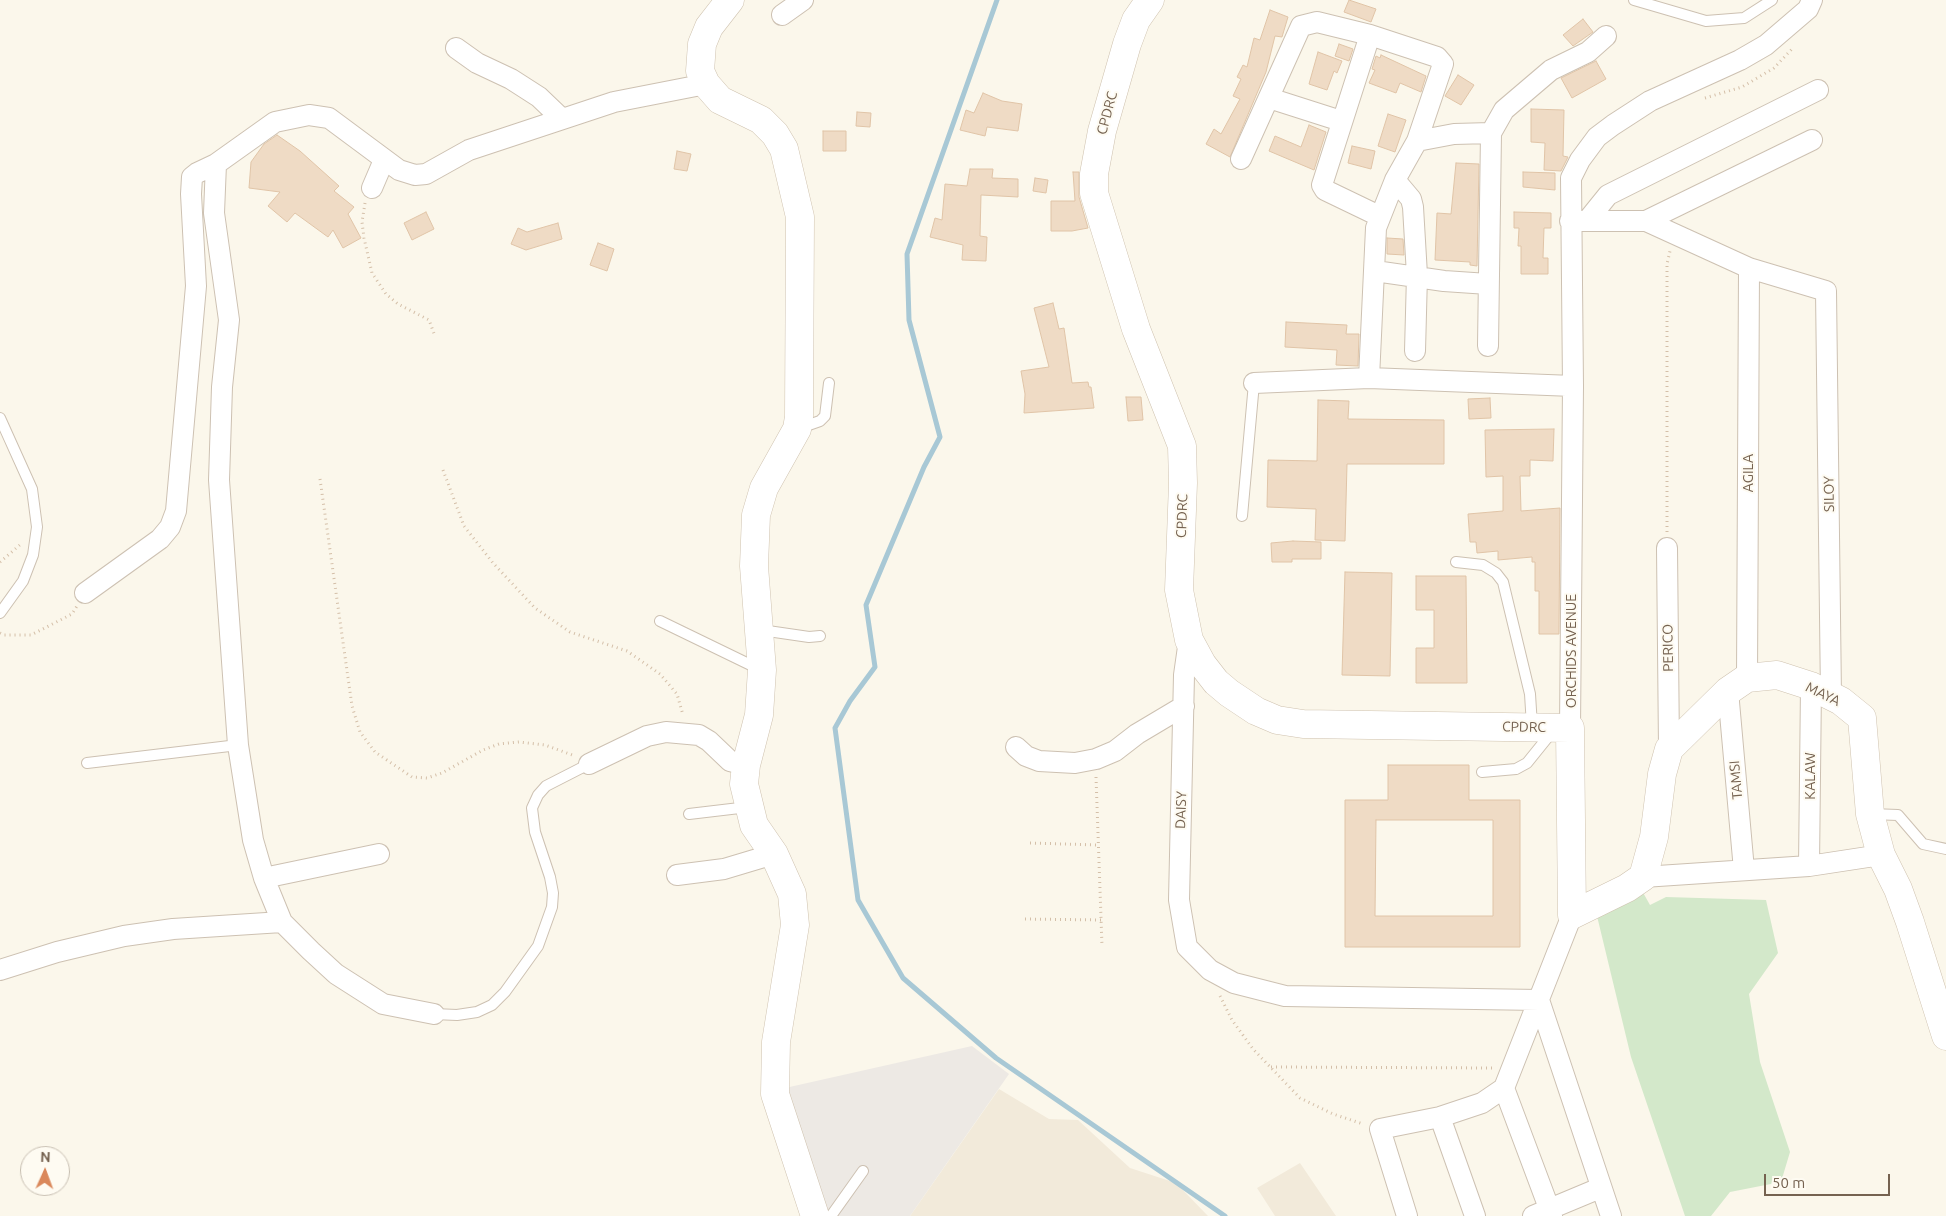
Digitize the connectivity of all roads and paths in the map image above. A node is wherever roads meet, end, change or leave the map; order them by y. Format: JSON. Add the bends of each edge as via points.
{"nodes":[{"id":1,"x":730,"y":0,"type":"edge"},
{"id":2,"x":803,"y":0,"type":"edge"},
{"id":3,"x":1150,"y":0,"type":"edge"},
{"id":4,"x":1634,"y":0,"type":"edge"},
{"id":5,"x":1772,"y":0,"type":"edge"},
{"id":6,"x":1812,"y":0,"type":"edge"},
{"id":7,"x":782,"y":15,"type":"dead end"},
{"id":8,"x":1370,"y":35,"type":"junction"},
{"id":9,"x":1606,"y":36,"type":"dead end"},
{"id":10,"x":456,"y":48,"type":"dead end"},
{"id":11,"x":706,"y":84,"type":"junction"},
{"id":12,"x":1818,"y":90,"type":"dead end"},
{"id":13,"x":1270,"y":98,"type":"junction"},
{"id":14,"x":562,"y":119,"type":"junction"},
{"id":15,"x":1341,"y":121,"type":"junction"},
{"id":16,"x":1490,"y":133,"type":"junction"},
{"id":17,"x":1812,"y":140,"type":"dead end"},
{"id":18,"x":1418,"y":141,"type":"junction"},
{"id":19,"x":1242,"y":159,"type":"dead end"},
{"id":20,"x":384,"y":160,"type":"junction"},
{"id":21,"x":216,"y":164,"type":"junction"},
{"id":22,"x":1395,"y":180,"type":"junction"},
{"id":23,"x":372,"y":188,"type":"joint"},
{"id":24,"x":1379,"y":216,"type":"junction"},
{"id":25,"x":1579,"y":221,"type":"junction"},
{"id":26,"x":1646,"y":221,"type":"junction"},
{"id":27,"x":1674,"y":234,"type":"junction"},
{"id":28,"x":1749,"y":268,"type":"junction"},
{"id":29,"x":1375,"y":271,"type":"junction"},
{"id":30,"x":1417,"y":276,"type":"junction"},
{"id":31,"x":1488,"y":284,"type":"junction"},
{"id":32,"x":435,"y":336,"type":"dead end"},
{"id":33,"x":1488,"y":346,"type":"dead end"},
{"id":34,"x":1415,"y":351,"type":"dead end"},
{"id":35,"x":1369,"y":378,"type":"junction"},
{"id":36,"x":1254,"y":383,"type":"joint"},
{"id":37,"x":829,"y":384,"type":"dead end"},
{"id":38,"x":1573,"y":386,"type":"junction"},
{"id":39,"x":0,"y":418,"type":"edge"},
{"id":40,"x":796,"y":430,"type":"junction"},
{"id":41,"x":443,"y":470,"type":"dead end"},
{"id":42,"x":320,"y":478,"type":"dead end"},
{"id":43,"x":1242,"y":516,"type":"dead end"},
{"id":44,"x":1667,"y":548,"type":"joint"},
{"id":45,"x":1456,"y":562,"type":"dead end"},
{"id":46,"x":85,"y":593,"type":"joint"},
{"id":47,"x":0,"y":613,"type":"edge"},
{"id":48,"x":660,"y":621,"type":"dead end"},
{"id":49,"x":758,"y":629,"type":"junction"},
{"id":50,"x":0,"y":633,"type":"edge"},
{"id":51,"x":820,"y":636,"type":"dead end"},
{"id":52,"x":1189,"y":640,"type":"junction"},
{"id":53,"x":762,"y":670,"type":"junction"},
{"id":54,"x":1738,"y":684,"type":"junction"},
{"id":55,"x":1821,"y":691,"type":"junction"},
{"id":56,"x":1184,"y":706,"type":"junction"},
{"id":57,"x":1552,"y":728,"type":"junction"},
{"id":58,"x":684,"y":732,"type":"junction"},
{"id":59,"x":238,"y":745,"type":"junction"},
{"id":60,"x":1016,"y":747,"type":"dead end"},
{"id":61,"x":1669,"y":749,"type":"junction"},
{"id":62,"x":1096,"y":759,"type":"junction"},
{"id":63,"x":87,"y":763,"type":"dead end"},
{"id":64,"x":589,"y":764,"type":"junction"},
{"id":65,"x":746,"y":765,"type":"junction"},
{"id":66,"x":1482,"y":772,"type":"dead end"},
{"id":67,"x":748,"y":807,"type":"junction"},
{"id":68,"x":689,"y":814,"type":"dead end"},
{"id":69,"x":1870,"y":814,"type":"junction"},
{"id":70,"x":1030,"y":844,"type":"dead end"},
{"id":71,"x":1098,"y":845,"type":"junction"},
{"id":72,"x":1946,"y":849,"type":"edge"},
{"id":73,"x":379,"y":854,"type":"dead end"},
{"id":74,"x":774,"y":854,"type":"junction"},
{"id":75,"x":1881,"y":855,"type":"junction"},
{"id":76,"x":1809,"y":866,"type":"junction"},
{"id":77,"x":1744,"y":870,"type":"junction"},
{"id":78,"x":677,"y":876,"type":"dead end"},
{"id":79,"x":1643,"y":877,"type":"junction"},
{"id":80,"x":264,"y":878,"type":"junction"},
{"id":81,"x":1572,"y":916,"type":"junction"},
{"id":82,"x":1025,"y":919,"type":"dead end"},
{"id":83,"x":1101,"y":920,"type":"junction"},
{"id":84,"x":282,"y":922,"type":"junction"},
{"id":85,"x":1102,"y":946,"type":"dead end"},
{"id":86,"x":0,"y":970,"type":"edge"},
{"id":87,"x":1210,"y":970,"type":"junction"},
{"id":88,"x":1539,"y":1000,"type":"junction"},
{"id":89,"x":434,"y":1014,"type":"joint"},
{"id":90,"x":1946,"y":1036,"type":"edge"},
{"id":91,"x":1270,"y":1067,"type":"junction"},
{"id":92,"x":1512,"y":1068,"type":"junction"},
{"id":93,"x":1504,"y":1088,"type":"junction"},
{"id":94,"x":1440,"y":1117,"type":"junction"},
{"id":95,"x":1380,"y":1128,"type":"junction"},
{"id":96,"x":863,"y":1171,"type":"dead end"},
{"id":97,"x":1600,"y":1188,"type":"junction"},
{"id":98,"x":1545,"y":1213,"type":"edge"},
{"id":99,"x":815,"y":1216,"type":"edge"},
{"id":100,"x":831,"y":1216,"type":"edge"},
{"id":101,"x":1407,"y":1216,"type":"edge"},
{"id":102,"x":1475,"y":1216,"type":"edge"},
{"id":103,"x":1611,"y":1216,"type":"edge"}],
"edges":[{"from":1,"to":11,"type":"street","via":[[709,27],[702,44],[700,71]]},
{"from":2,"to":7,"type":"street"},
{"from":3,"to":52,"type":"street","name":"CPDRC","via":[[1136,20],[1127,44],[1102,130],[1094,193],[1136,329],[1182,446],[1184,483],[1180,590]]},
{"from":4,"to":5,"type":"lane","via":[[1706,21],[1744,18]]},
{"from":6,"to":25,"type":"street","name":"ORCHIDS AVENUE","via":[[1808,9],[1766,45],[1650,101],[1597,137],[1571,178]]},
{"from":8,"to":13,"type":"street","via":[[1317,22],[1301,26]]},
{"from":8,"to":15,"type":"street"},
{"from":8,"to":18,"type":"street","via":[[1437,58],[1443,64]]},
{"from":9,"to":16,"type":"street","via":[[1588,52],[1551,70],[1504,110]]},
{"from":10,"to":14,"type":"street","via":[[538,97]]},
{"from":11,"to":14,"type":"street","via":[[614,102]]},
{"from":11,"to":40,"type":"street","via":[[720,100],[761,120],[775,134],[784,149],[794,186],[801,244],[800,400]]},
{"from":12,"to":25,"type":"street","via":[[1608,195]]},
{"from":13,"to":15,"type":"street"},
{"from":13,"to":19,"type":"street"},
{"from":14,"to":20,"type":"street","via":[[469,150],[426,174],[399,170]]},
{"from":15,"to":24,"type":"street","via":[[1322,185],[1325,190]]},
{"from":16,"to":18,"type":"street","via":[[1454,134]]},
{"from":16,"to":31,"type":"street"},
{"from":17,"to":26,"type":"street"},
{"from":18,"to":22,"type":"street"},
{"from":20,"to":21,"type":"street","via":[[329,118],[309,115],[275,122]]},
{"from":20,"to":23,"type":"street"},
{"from":21,"to":46,"type":"street","via":[[192,177],[196,286],[176,510],[170,527],[160,539]]},
{"from":21,"to":59,"type":"street","via":[[214,213],[230,320],[222,387],[220,480]]},
{"from":22,"to":24,"type":"street"},
{"from":22,"to":30,"type":"street","via":[[1411,199],[1413,207]]},
{"from":23,"to":32,"type":"path","via":[[363,207],[362,222],[372,273],[386,294],[398,304],[429,320]]},
{"from":24,"to":29,"type":"street"},
{"from":25,"to":26,"type":"street"},
{"from":25,"to":38,"type":"street","name":"ORCHIDS AVENUE"},
{"from":26,"to":27,"type":"street"},
{"from":27,"to":28,"type":"street"},
{"from":27,"to":44,"type":"path","via":[[1667,264]]},
{"from":28,"to":54,"type":"street","name":"AGILA"},
{"from":28,"to":55,"type":"street","name":"SILOY","via":[[1826,291]]},
{"from":29,"to":30,"type":"street"},
{"from":29,"to":35,"type":"street"},
{"from":30,"to":31,"type":"street"},
{"from":30,"to":34,"type":"street"},
{"from":31,"to":33,"type":"street"},
{"from":35,"to":36,"type":"street"},
{"from":35,"to":38,"type":"street"},
{"from":36,"to":43,"type":"lane"},
{"from":37,"to":40,"type":"lane","via":[[825,416]]},
{"from":38,"to":57,"type":"street","name":"ORCHIDS AVENUE"},
{"from":39,"to":47,"type":"lane","via":[[32,489],[37,527],[33,555],[22,581]]},
{"from":40,"to":49,"type":"street","via":[[764,488],[756,515],[754,566]]},
{"from":41,"to":58,"type":"path","via":[[464,526],[493,563],[535,608],[570,632],[627,651],[660,674],[677,694]]},
{"from":42,"to":64,"type":"path","via":[[352,706],[360,732],[375,752],[412,777],[427,778],[483,750],[519,742],[545,745]]},
{"from":44,"to":61,"type":"street","name":"PERICO"},
{"from":45,"to":57,"type":"lane","via":[[1483,565],[1503,582],[1530,694]]},
{"from":46,"to":50,"type":"path","via":[[72,614],[31,635]]},
{"from":48,"to":53,"type":"lane"},
{"from":49,"to":51,"type":"lane","via":[[769,633]]},
{"from":49,"to":53,"type":"street"},
{"from":52,"to":56,"type":"street","name":"DAISY"},
{"from":52,"to":57,"type":"street","name":"CPDRC","via":[[1216,682],[1256,711],[1277,720],[1303,724]]},
{"from":53,"to":65,"type":"street","via":[[759,715]]},
{"from":54,"to":55,"type":"street","name":"MAYA","via":[[1777,675]]},
{"from":54,"to":61,"type":"street"},
{"from":54,"to":77,"type":"street","name":"TAMSI"},
{"from":55,"to":69,"type":"street","name":"MAYA","via":[[1841,701],[1862,718]]},
{"from":55,"to":76,"type":"street","name":"KALAW"},
{"from":56,"to":62,"type":"street","via":[[1115,751]]},
{"from":56,"to":87,"type":"street","name":"DAISY","via":[[1179,900],[1187,947]]},
{"from":57,"to":66,"type":"lane","via":[[1527,763],[1516,769]]},
{"from":57,"to":81,"type":"street","name":"ORCHIDS AVENUE"},
{"from":58,"to":64,"type":"street","via":[[654,733]]},
{"from":58,"to":65,"type":"street","via":[[699,735],[730,761]]},
{"from":59,"to":63,"type":"lane"},
{"from":59,"to":80,"type":"street","via":[[253,840]]},
{"from":60,"to":62,"type":"street","via":[[1039,761],[1075,763]]},
{"from":61,"to":79,"type":"street","via":[[1662,774],[1654,837]]},
{"from":62,"to":71,"type":"path"},
{"from":64,"to":89,"type":"lane","via":[[546,786],[532,808],[534,832],[553,893],[552,906],[538,946],[492,1005],[477,1012]]},
{"from":65,"to":67,"type":"street","via":[[744,784]]},
{"from":67,"to":68,"type":"lane"},
{"from":67,"to":74,"type":"street","via":[[754,825]]},
{"from":69,"to":72,"type":"lane","via":[[1898,815],[1924,844]]},
{"from":69,"to":75,"type":"street","name":"MAYA"},
{"from":70,"to":71,"type":"path"},
{"from":71,"to":83,"type":"path"},
{"from":73,"to":80,"type":"street"},
{"from":74,"to":78,"type":"street","via":[[724,869]]},
{"from":74,"to":99,"type":"street","via":[[792,894],[795,924],[776,1042],[775,1094]]},
{"from":75,"to":76,"type":"street"},
{"from":75,"to":90,"type":"street","name":"MAYA","via":[[1913,930]]},
{"from":76,"to":77,"type":"street"},
{"from":77,"to":79,"type":"street"},
{"from":79,"to":81,"type":"street"},
{"from":80,"to":84,"type":"street"},
{"from":81,"to":88,"type":"street"},
{"from":82,"to":83,"type":"path"},
{"from":83,"to":85,"type":"path"},
{"from":84,"to":86,"type":"street","via":[[182,928],[124,936]]},
{"from":84,"to":89,"type":"street","via":[[357,990],[383,1004]]},
{"from":87,"to":88,"type":"street","name":"DAISY","via":[[1234,983],[1285,996]]},
{"from":87,"to":91,"type":"path","via":[[1232,1020]]},
{"from":88,"to":92,"type":"street"},
{"from":88,"to":97,"type":"street"},
{"from":91,"to":92,"type":"path"},
{"from":91,"to":95,"type":"path","via":[[1300,1098],[1333,1114]]},
{"from":92,"to":93,"type":"street"},
{"from":93,"to":94,"type":"street","via":[[1482,1103]]},
{"from":93,"to":98,"type":"street"},
{"from":94,"to":95,"type":"street"},
{"from":94,"to":102,"type":"street"},
{"from":95,"to":101,"type":"street"},
{"from":96,"to":100,"type":"lane"},
{"from":97,"to":98,"type":"street"},
{"from":97,"to":103,"type":"street"}]}
